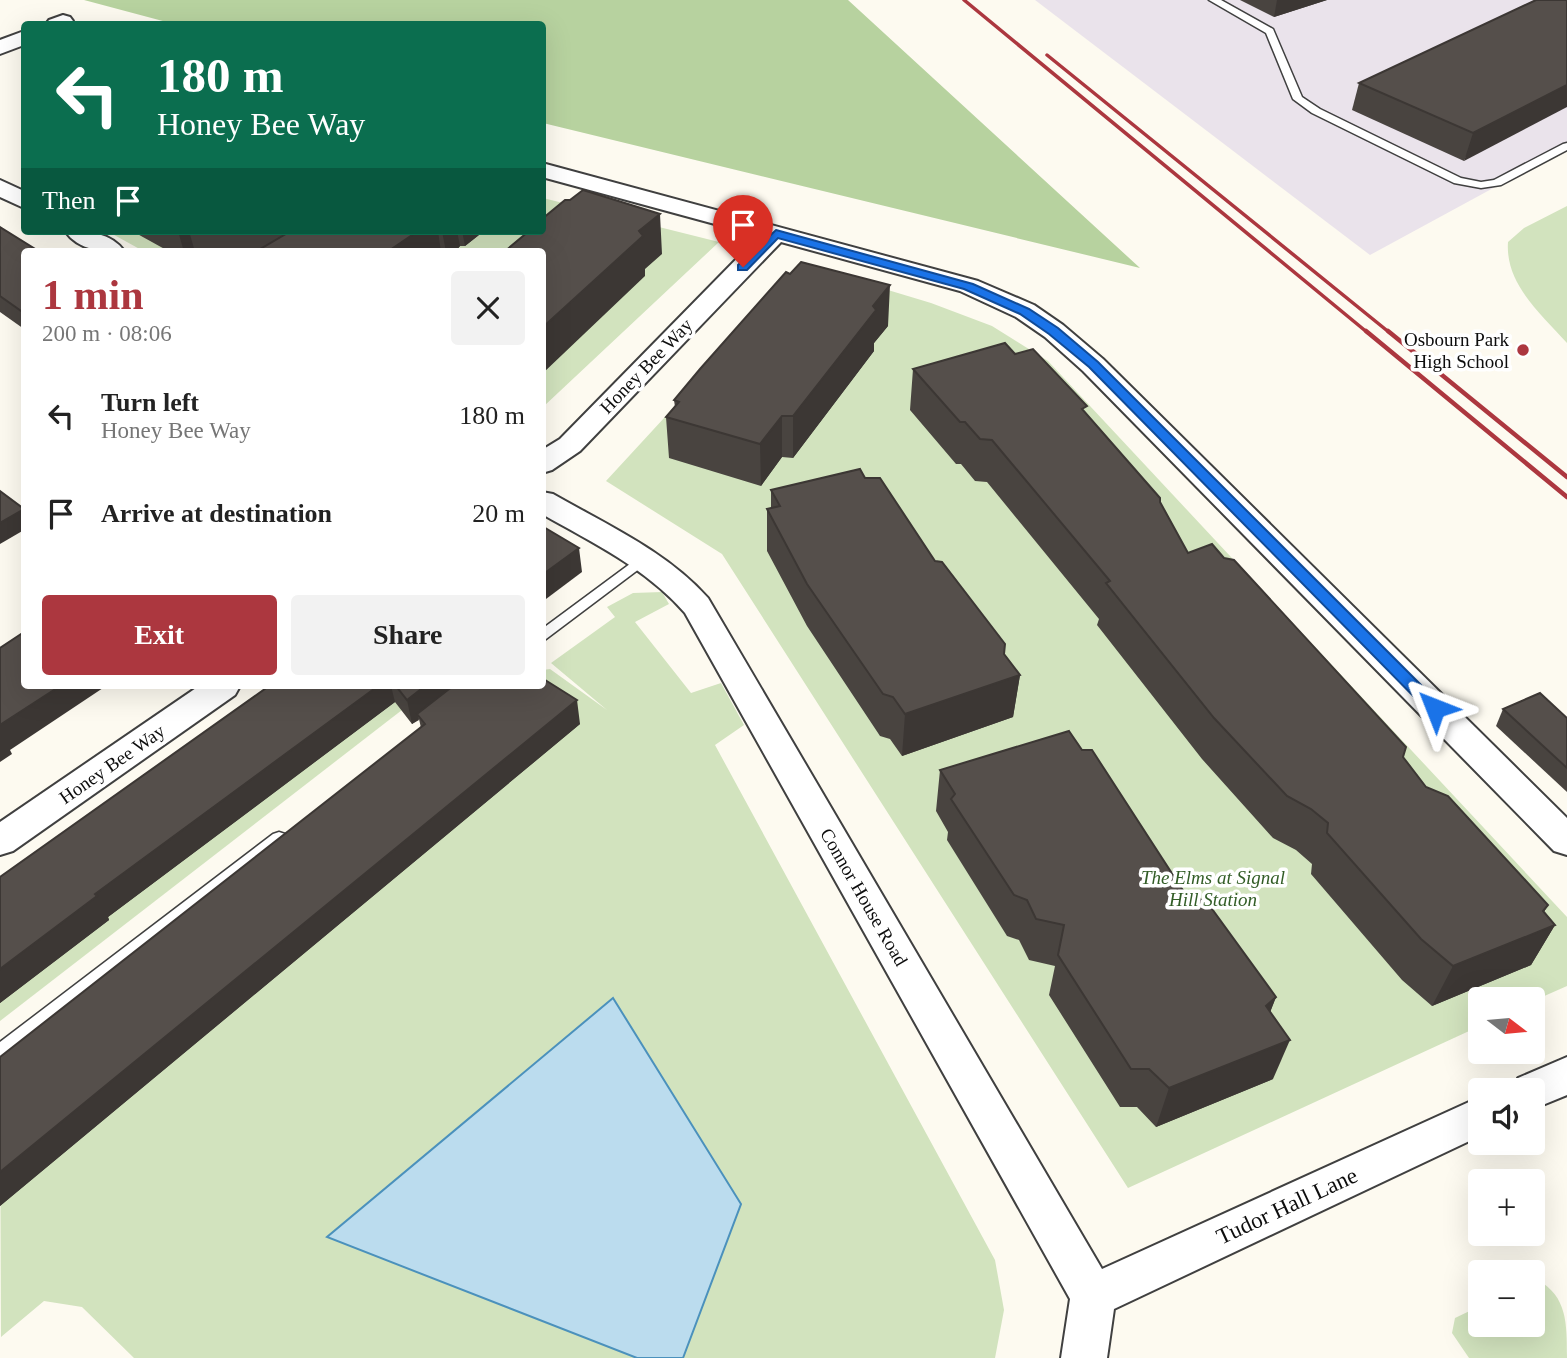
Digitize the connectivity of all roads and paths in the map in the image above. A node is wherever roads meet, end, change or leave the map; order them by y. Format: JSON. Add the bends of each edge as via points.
{"nodes":[{"id":1,"x":1213,"y":0,"type":"edge"},
{"id":2,"x":21,"y":38,"type":"edge"},
{"id":3,"x":0,"y":47,"type":"edge"},
{"id":4,"x":1567,"y":146,"type":"edge"},
{"id":5,"x":546,"y":171,"type":"edge"},
{"id":6,"x":0,"y":187,"type":"edge"},
{"id":7,"x":21,"y":199,"type":"edge"},
{"id":8,"x":776,"y":233,"type":"junction"},
{"id":9,"x":84,"y":235,"type":"edge"},
{"id":10,"x":106,"y":248,"type":"edge"},
{"id":11,"x":546,"y":461,"type":"edge"},
{"id":12,"x":546,"y":503,"type":"edge"},
{"id":13,"x":642,"y":560,"type":"junction"},
{"id":14,"x":546,"y":634,"type":"edge"},
{"id":15,"x":219,"y":689,"type":"edge"},
{"id":16,"x":293,"y":828,"type":"edge"},
{"id":17,"x":0,"y":841,"type":"edge"},
{"id":18,"x":1567,"y":841,"type":"edge"},
{"id":19,"x":0,"y":1053,"type":"edge"},
{"id":20,"x":1567,"y":1075,"type":"edge"},
{"id":21,"x":1545,"y":1085,"type":"edge"},
{"id":22,"x":1468,"y":1122,"type":"edge"},
{"id":23,"x":1093,"y":1296,"type":"junction"},
{"id":24,"x":1084,"y":1358,"type":"edge"}],
"edges":[{"from":1,"to":4,"type":"lane","via":[[1270,31],[1298,99],[1458,181],[1497,183]]},
{"from":2,"to":3,"type":"street"},
{"from":5,"to":8,"type":"street"},
{"from":6,"to":7,"type":"street"},
{"from":8,"to":11,"type":"street","name":"Honey Bee Way","via":[[570,445]]},
{"from":8,"to":18,"type":"street","via":[[969,286],[1025,311],[1054,331],[1132,402]]},
{"from":9,"to":10,"type":"street"},
{"from":12,"to":13,"type":"street","name":"Connor House Road"},
{"from":13,"to":14,"type":"lane"},
{"from":13,"to":23,"type":"street","name":"Connor House Road","via":[[683,587],[697,606]]},
{"from":15,"to":17,"type":"street","name":"Honey Bee Way"},
{"from":16,"to":19,"type":"lane"},
{"from":20,"to":21,"type":"street"},
{"from":22,"to":23,"type":"street","name":"Tudor Hall Lane"},
{"from":23,"to":24,"type":"street"}]}
